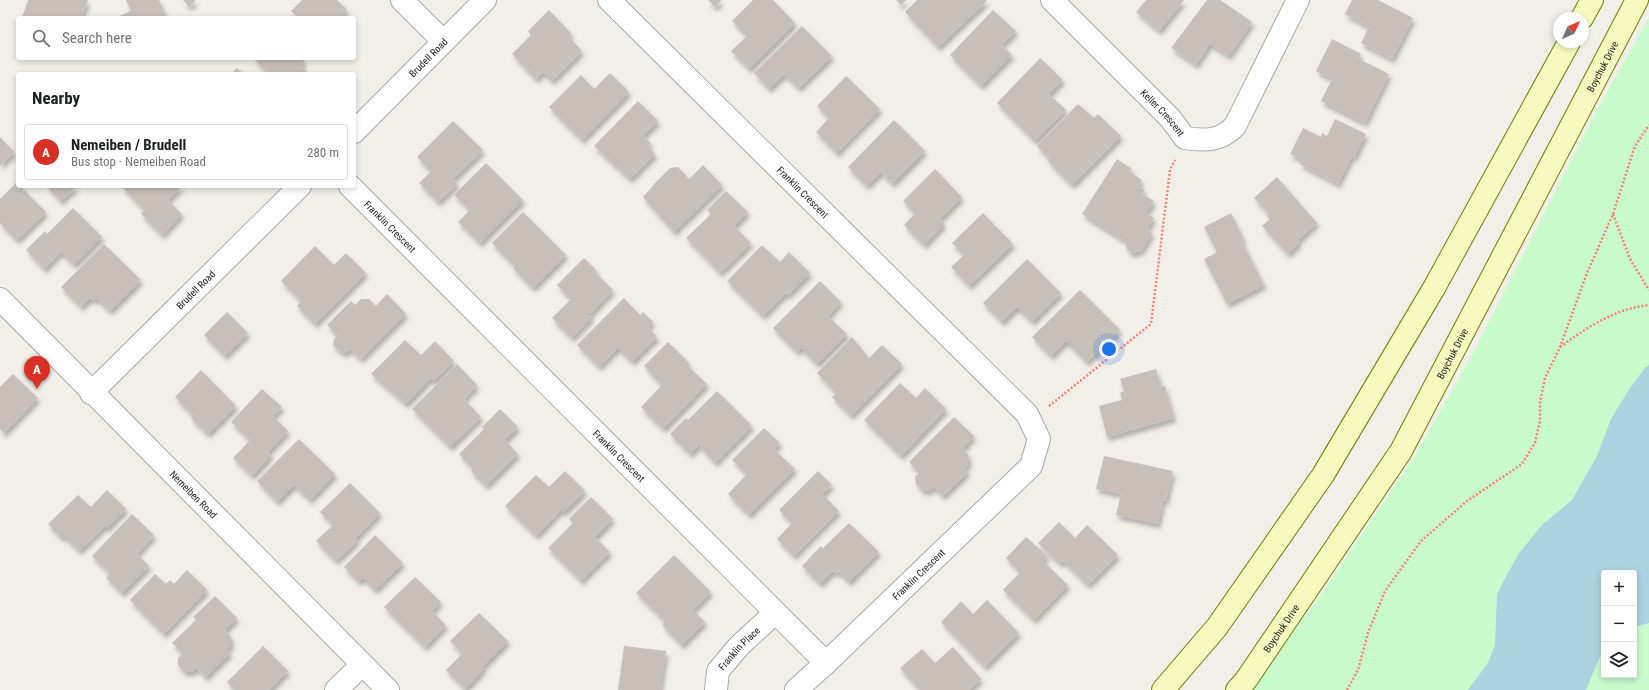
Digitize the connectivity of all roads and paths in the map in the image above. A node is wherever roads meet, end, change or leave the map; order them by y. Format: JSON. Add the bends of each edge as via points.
{"nodes":[{"id":1,"x":402,"y":0,"type":"edge"},
{"id":2,"x":485,"y":0,"type":"edge"},
{"id":3,"x":609,"y":0,"type":"edge"},
{"id":4,"x":1052,"y":0,"type":"edge"},
{"id":5,"x":1298,"y":0,"type":"edge"},
{"id":6,"x":1592,"y":0,"type":"edge"},
{"id":7,"x":1637,"y":0,"type":"edge"},
{"id":8,"x":1585,"y":12,"type":"edge"},
{"id":9,"x":443,"y":41,"type":"junction"},
{"id":10,"x":1566,"y":48,"type":"edge"},
{"id":11,"x":1649,"y":125,"type":"edge"},
{"id":12,"x":356,"y":130,"type":"edge"},
{"id":13,"x":1170,"y":170,"type":"dead end"},
{"id":14,"x":298,"y":188,"type":"edge"},
{"id":15,"x":352,"y":188,"type":"edge"},
{"id":16,"x":1613,"y":214,"type":"junction"},
{"id":17,"x":1649,"y":290,"type":"edge"},
{"id":18,"x":0,"y":300,"type":"edge"},
{"id":19,"x":1649,"y":305,"type":"edge"},
{"id":20,"x":1560,"y":347,"type":"junction"},
{"id":21,"x":91,"y":393,"type":"junction"},
{"id":22,"x":1060,"y":398,"type":"dead end"},
{"id":23,"x":775,"y":613,"type":"junction"},
{"id":24,"x":826,"y":663,"type":"junction"},
{"id":25,"x":362,"y":665,"type":"junction"},
{"id":26,"x":336,"y":690,"type":"edge"},
{"id":27,"x":388,"y":690,"type":"edge"},
{"id":28,"x":716,"y":690,"type":"edge"},
{"id":29,"x":796,"y":690,"type":"edge"},
{"id":30,"x":1164,"y":690,"type":"edge"},
{"id":31,"x":1237,"y":690,"type":"edge"},
{"id":32,"x":1347,"y":690,"type":"edge"}],
"edges":[{"from":1,"to":9,"type":"street"},
{"from":2,"to":9,"type":"street","name":"Brudell Road"},
{"from":3,"to":24,"type":"street","name":"Franklin Crescent","via":[[1027,414],[1039,439],[1031,466]]},
{"from":4,"to":5,"type":"street","name":"Keller Crescent","via":[[1170,118],[1186,138],[1203,140],[1219,138],[1228,134],[1235,126]]},
{"from":6,"to":8,"type":"main road"},
{"from":7,"to":31,"type":"main road","name":"Boychuk Drive","via":[[1401,451]]},
{"from":9,"to":12,"type":"street","name":"Brudell Road"},
{"from":10,"to":30,"type":"main road","via":[[1434,288],[1323,475],[1217,627]]},
{"from":11,"to":16,"type":"path","via":[[1635,146]]},
{"from":13,"to":22,"type":"path","via":[[1151,324]]},
{"from":14,"to":21,"type":"street","name":"Brudell Road"},
{"from":15,"to":23,"type":"street","name":"Franklin Crescent"},
{"from":16,"to":17,"type":"path","via":[[1630,259]]},
{"from":16,"to":20,"type":"path","via":[[1587,273]]},
{"from":18,"to":21,"type":"street","name":"Nemeiben Road"},
{"from":19,"to":20,"type":"path","via":[[1632,307],[1602,319]]},
{"from":20,"to":32,"type":"path","via":[[1545,378],[1535,443],[1522,464],[1467,501],[1421,541],[1384,590],[1358,670]]},
{"from":21,"to":25,"type":"street","name":"Nemeiben Road"},
{"from":23,"to":24,"type":"street","name":"Franklin Crescent"},
{"from":23,"to":28,"type":"street","name":"Franklin Place","via":[[739,646],[718,671]]},
{"from":24,"to":29,"type":"street"},
{"from":25,"to":26,"type":"street"},
{"from":25,"to":27,"type":"street","name":"Nemeiben Road"}]}
